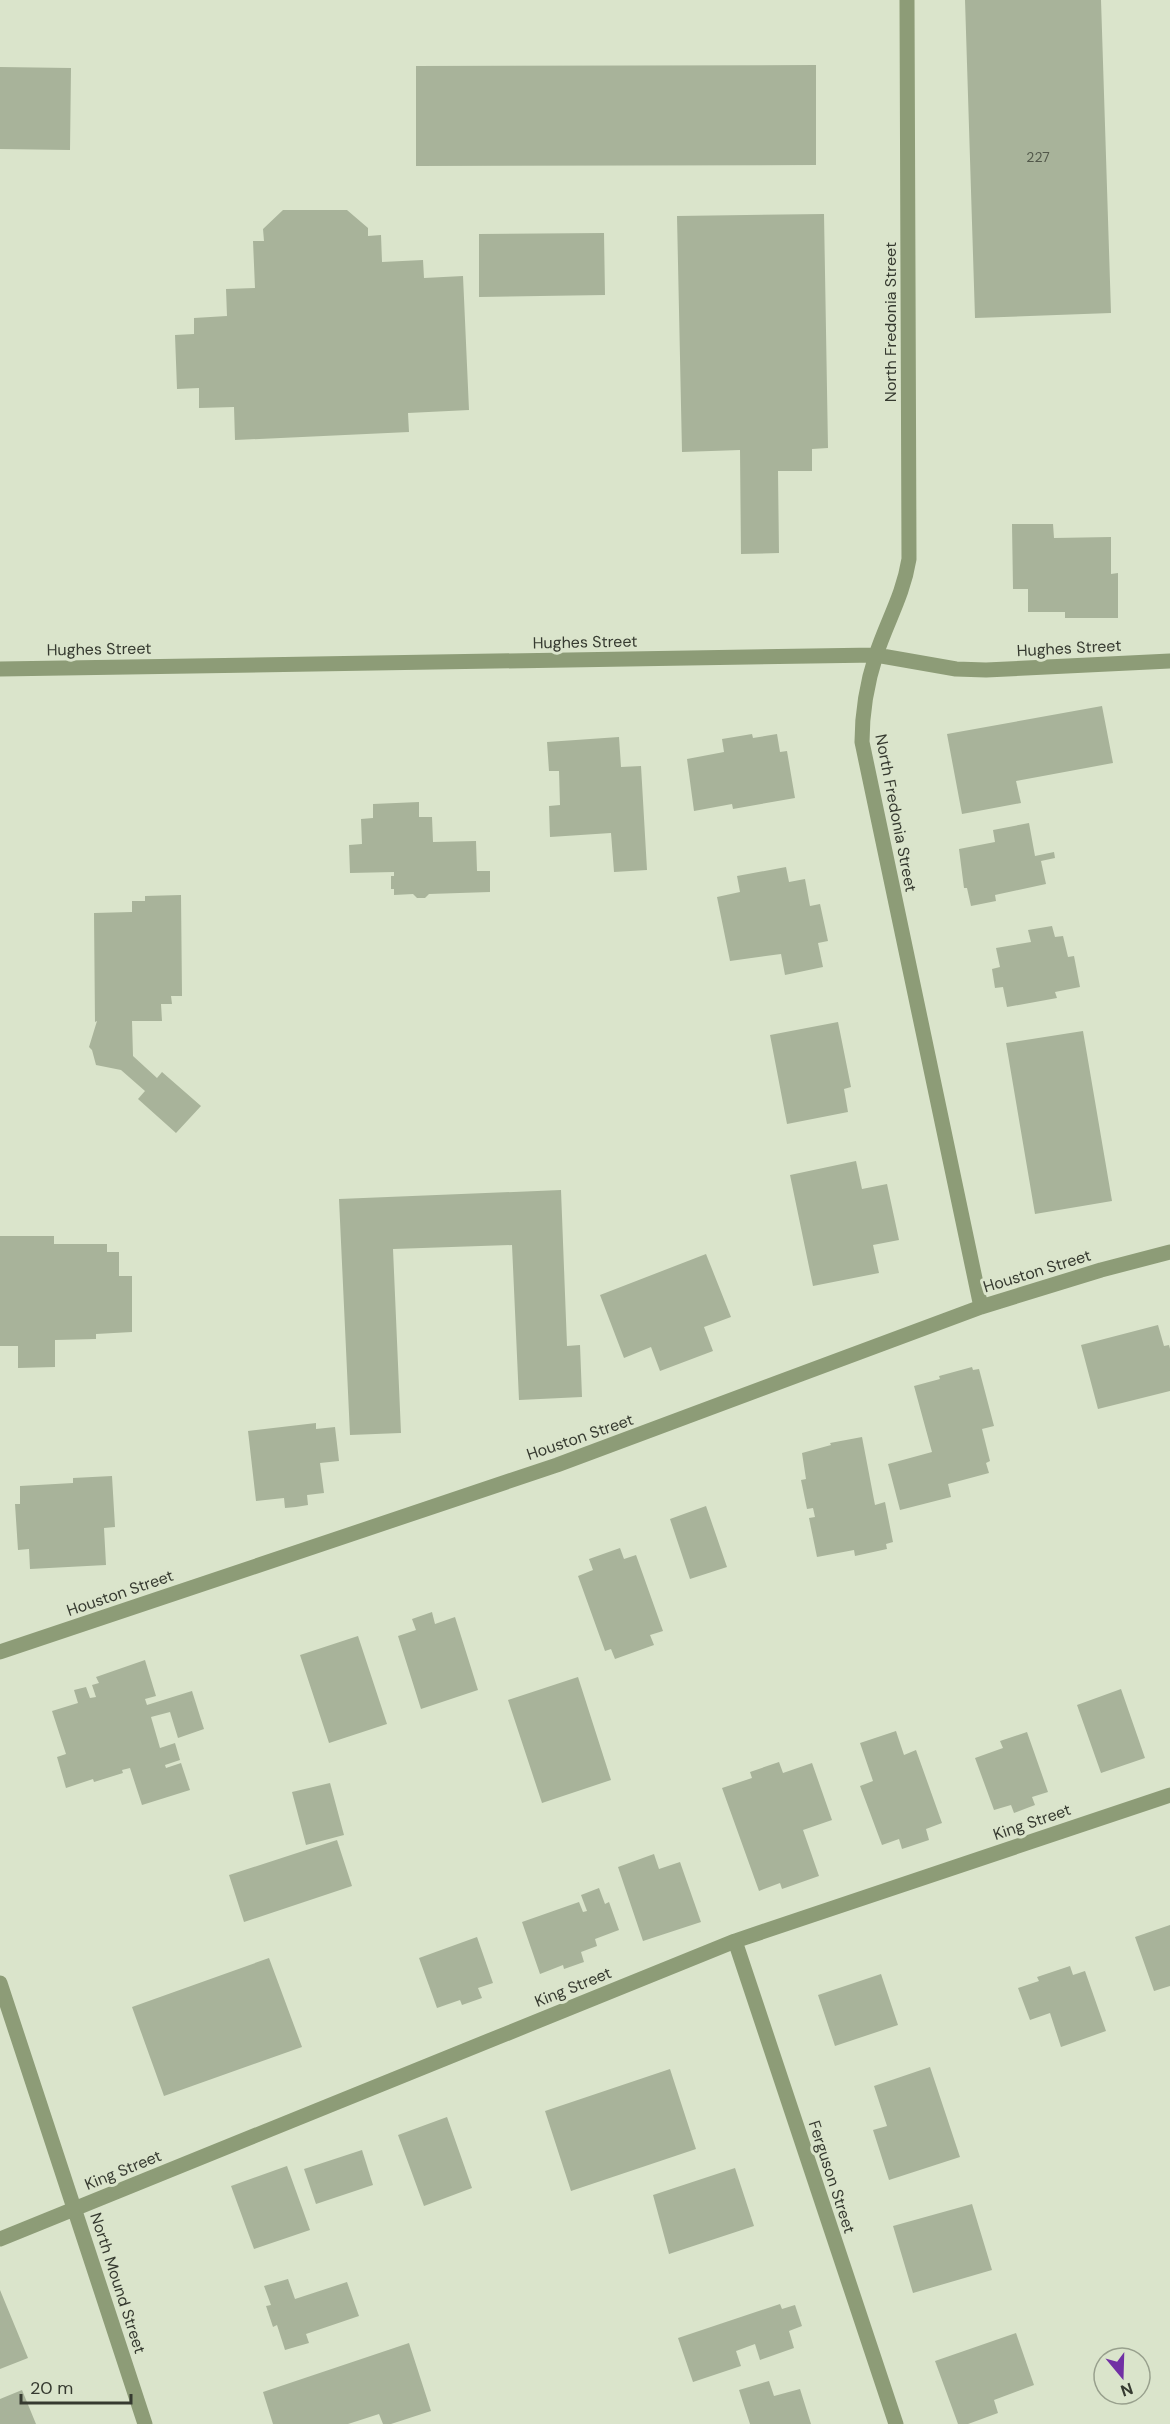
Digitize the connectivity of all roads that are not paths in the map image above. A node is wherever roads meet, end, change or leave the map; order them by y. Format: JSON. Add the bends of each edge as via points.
{"nodes":[{"id":1,"x":907,"y":0,"type":"edge"},
{"id":2,"x":876,"y":656,"type":"junction"},
{"id":3,"x":1170,"y":661,"type":"edge"},
{"id":4,"x":0,"y":669,"type":"edge"},
{"id":5,"x":1170,"y":1252,"type":"edge"},
{"id":6,"x":981,"y":1307,"type":"junction"},
{"id":7,"x":0,"y":1652,"type":"edge"},
{"id":8,"x":1170,"y":1795,"type":"edge"},
{"id":9,"x":735,"y":1941,"type":"junction"},
{"id":10,"x":0,"y":1983,"type":"edge"},
{"id":11,"x":75,"y":2209,"type":"junction"},
{"id":12,"x":0,"y":2239,"type":"edge"},
{"id":13,"x":145,"y":2424,"type":"edge"},
{"id":14,"x":896,"y":2424,"type":"edge"}],
"edges":[{"from":1,"to":2,"type":"street","name":"North Fredonia Street","via":[[909,559],[905,584]]},
{"from":2,"to":3,"type":"street","name":"Hughes Street","via":[[986,670]]},
{"from":2,"to":4,"type":"street","name":"Hughes Street"},
{"from":2,"to":6,"type":"street","name":"North Fredonia Street","via":[[862,718],[862,742]]},
{"from":5,"to":6,"type":"street","name":"Houston Street"},
{"from":6,"to":7,"type":"street","name":"Houston Street","via":[[567,1461]]},
{"from":8,"to":9,"type":"street","name":"King Street"},
{"from":9,"to":11,"type":"street","name":"King Street"},
{"from":9,"to":14,"type":"street","name":"Ferguson Street"},
{"from":10,"to":11,"type":"street","name":"North Mound Street"},
{"from":11,"to":12,"type":"street","name":"King Street"},
{"from":11,"to":13,"type":"street","name":"North Mound Street"}]}
